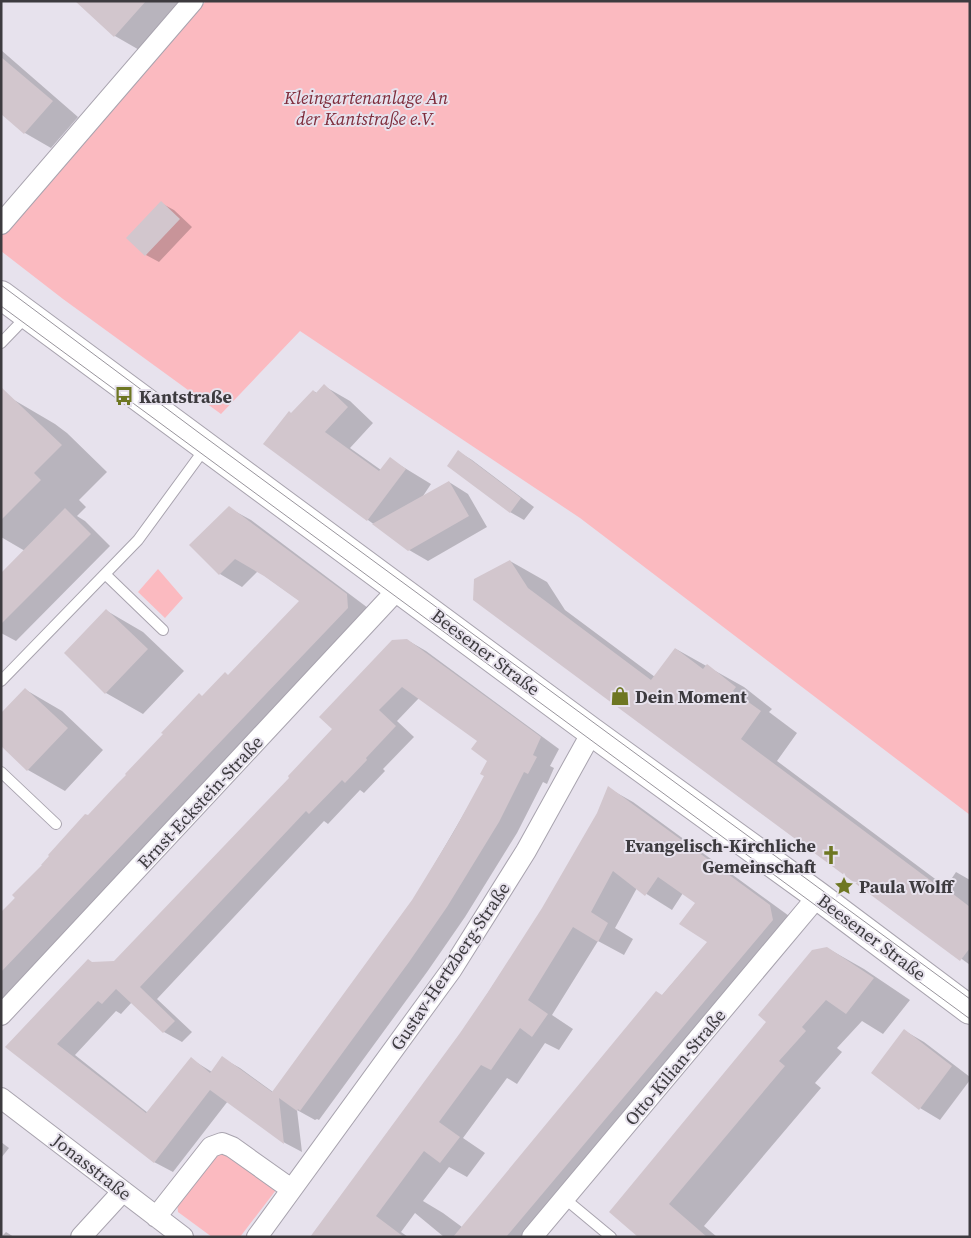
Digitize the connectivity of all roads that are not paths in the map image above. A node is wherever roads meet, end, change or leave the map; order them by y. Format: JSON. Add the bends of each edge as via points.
{"nodes":[{"id":1,"x":193,"y":1,"type":"edge"},
{"id":2,"x":1,"y":224,"type":"edge"},
{"id":3,"x":1,"y":295,"type":"edge"},
{"id":4,"x":30,"y":312,"type":"junction"},
{"id":5,"x":1,"y":343,"type":"edge"},
{"id":6,"x":206,"y":446,"type":"junction"},
{"id":7,"x":105,"y":574,"type":"junction"},
{"id":8,"x":399,"y":588,"type":"junction"},
{"id":9,"x":163,"y":630,"type":"dead end"},
{"id":10,"x":1,"y":681,"type":"edge"},
{"id":11,"x":592,"y":732,"type":"junction"},
{"id":12,"x":1,"y":772,"type":"edge"},
{"id":13,"x":56,"y":824,"type":"dead end"},
{"id":14,"x":818,"y":896,"type":"junction"},
{"id":15,"x":970,"y":1010,"type":"edge"},
{"id":16,"x":1,"y":1015,"type":"edge"},
{"id":17,"x":1,"y":1098,"type":"edge"},
{"id":18,"x":291,"y":1189,"type":"junction"},
{"id":19,"x":123,"y":1191,"type":"junction"},
{"id":20,"x":564,"y":1198,"type":"junction"},
{"id":21,"x":156,"y":1217,"type":"junction"},
{"id":22,"x":81,"y":1237,"type":"edge"},
{"id":23,"x":182,"y":1237,"type":"edge"},
{"id":24,"x":257,"y":1237,"type":"edge"},
{"id":25,"x":532,"y":1237,"type":"edge"},
{"id":26,"x":611,"y":1237,"type":"edge"}],
"edges":[{"from":1,"to":2,"type":"street"},
{"from":3,"to":4,"type":"street","name":"Beesener Straße"},
{"from":4,"to":5,"type":"lane"},
{"from":4,"to":6,"type":"street","name":"Beesener Straße"},
{"from":6,"to":7,"type":"lane","via":[[138,540]]},
{"from":6,"to":8,"type":"street","name":"Beesener Straße"},
{"from":7,"to":9,"type":"lane"},
{"from":7,"to":10,"type":"lane"},
{"from":8,"to":11,"type":"street","name":"Beesener Straße"},
{"from":8,"to":16,"type":"street","name":"Ernst-Eckstein-Straße"},
{"from":11,"to":14,"type":"street","name":"Beesener Straße"},
{"from":11,"to":18,"type":"street","name":"Gustav-Hertzberg-Straße","via":[[526,851],[452,969]]},
{"from":12,"to":13,"type":"lane"},
{"from":14,"to":15,"type":"street","name":"Beesener Straße"},
{"from":14,"to":20,"type":"street","name":"Otto-Kilian-Straße"},
{"from":17,"to":19,"type":"street","name":"Jonasstraße"},
{"from":18,"to":21,"type":"street","via":[[222,1143],[211,1147]]},
{"from":18,"to":24,"type":"street","name":"Gustav-Hertzberg-Straße"},
{"from":19,"to":21,"type":"street","name":"Jonasstraße"},
{"from":19,"to":22,"type":"street"},
{"from":20,"to":25,"type":"street","name":"Otto-Kilian-Straße"},
{"from":20,"to":26,"type":"lane"},
{"from":21,"to":23,"type":"street","name":"Jonasstraße"}]}
